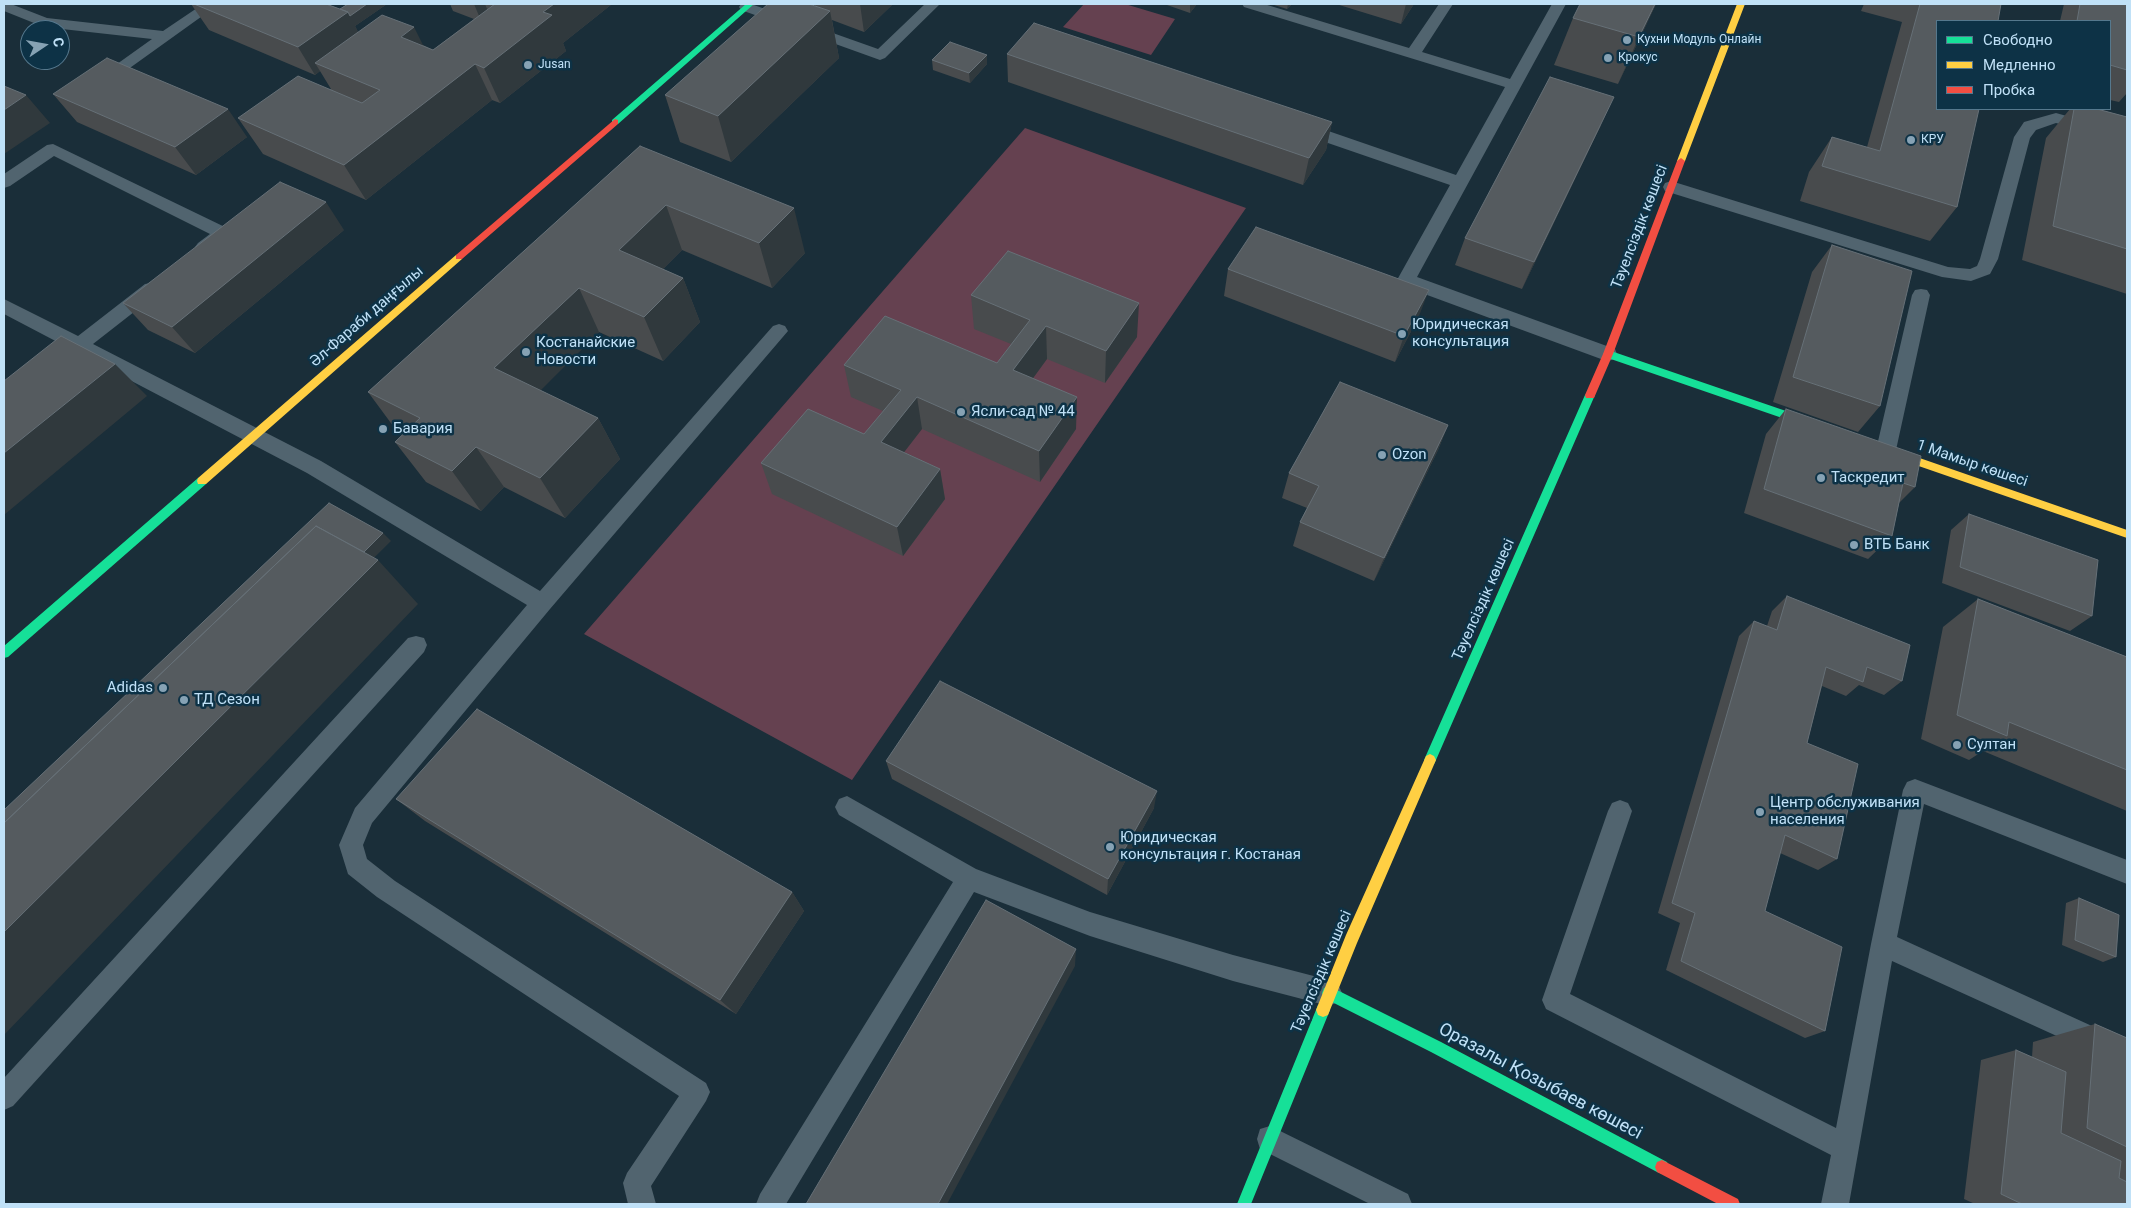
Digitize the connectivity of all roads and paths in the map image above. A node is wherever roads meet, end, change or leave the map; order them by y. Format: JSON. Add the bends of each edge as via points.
{"nodes":[{"id":1,"x":212,"y":4,"type":"edge"},
{"id":2,"x":934,"y":4,"type":"edge"},
{"id":3,"x":1249,"y":4,"type":"edge"},
{"id":4,"x":1446,"y":4,"type":"edge"},
{"id":5,"x":1559,"y":4,"type":"edge"},
{"id":6,"x":1741,"y":4,"type":"edge"},
{"id":7,"x":748,"y":5,"type":"edge"},
{"id":8,"x":4,"y":6,"type":"edge"},
{"id":9,"x":165,"y":36,"type":"junction"},
{"id":10,"x":1413,"y":54,"type":"junction"},
{"id":11,"x":122,"y":67,"type":"edge"},
{"id":12,"x":1514,"y":86,"type":"junction"},
{"id":13,"x":1292,"y":125,"type":"edge"},
{"id":14,"x":2127,"y":138,"type":"edge"},
{"id":15,"x":4,"y":182,"type":"edge"},
{"id":16,"x":1460,"y":182,"type":"junction"},
{"id":17,"x":1671,"y":187,"type":"junction"},
{"id":18,"x":192,"y":257,"type":"edge"},
{"id":19,"x":162,"y":280,"type":"edge"},
{"id":20,"x":1921,"y":295,"type":"dead end"},
{"id":21,"x":4,"y":306,"type":"edge"},
{"id":22,"x":779,"y":331,"type":"dead end"},
{"id":23,"x":79,"y":345,"type":"junction"},
{"id":24,"x":1608,"y":354,"type":"junction"},
{"id":25,"x":56,"y":363,"type":"edge"},
{"id":26,"x":1830,"y":431,"type":"edge"},
{"id":27,"x":253,"y":436,"type":"junction"},
{"id":28,"x":1881,"y":449,"type":"joint"},
{"id":29,"x":2127,"y":534,"type":"edge"},
{"id":30,"x":542,"y":603,"type":"junction"},
{"id":31,"x":416,"y":645,"type":"dead end"},
{"id":32,"x":4,"y":653,"type":"edge"},
{"id":33,"x":847,"y":807,"type":"dead end"},
{"id":34,"x":1620,"y":811,"type":"dead end"},
{"id":35,"x":2127,"y":872,"type":"edge"},
{"id":36,"x":969,"y":878,"type":"junction"},
{"id":37,"x":1883,"y":944,"type":"junction"},
{"id":38,"x":1329,"y":993,"type":"junction"},
{"id":39,"x":2127,"y":1055,"type":"edge"},
{"id":40,"x":4,"y":1097,"type":"edge"},
{"id":41,"x":1270,"y":1139,"type":"junction"},
{"id":42,"x":1846,"y":1148,"type":"junction"},
{"id":43,"x":1694,"y":1195,"type":"edge"},
{"id":44,"x":642,"y":1204,"type":"edge"},
{"id":45,"x":770,"y":1204,"type":"edge"},
{"id":46,"x":1244,"y":1204,"type":"edge"},
{"id":47,"x":1398,"y":1204,"type":"edge"},
{"id":48,"x":1734,"y":1204,"type":"edge"},
{"id":49,"x":1835,"y":1204,"type":"edge"}],
"edges":[{"from":1,"to":9,"type":"lane"},
{"from":2,"to":7,"type":"lane","via":[[880,55]]},
{"from":3,"to":10,"type":"lane"},
{"from":4,"to":10,"type":"lane"},
{"from":5,"to":12,"type":"lane"},
{"from":6,"to":17,"type":"main road","name":"Тәуелсіздік көшесі"},
{"from":7,"to":27,"type":"main road","name":"Әл-Фараби даңғылы"},
{"from":8,"to":9,"type":"lane","via":[[44,22]]},
{"from":9,"to":11,"type":"lane"},
{"from":10,"to":12,"type":"lane"},
{"from":12,"to":16,"type":"lane"},
{"from":13,"to":16,"type":"lane"},
{"from":14,"to":17,"type":"lane","via":[[2056,118],[2030,126],[2022,137],[1990,259],[1984,270],[1971,275],[1948,273]]},
{"from":15,"to":18,"type":"lane","via":[[54,149],[223,233]]},
{"from":16,"to":24,"type":"lane","via":[[1406,280]]},
{"from":17,"to":24,"type":"main road","name":"Тәуелсіздік көшесі"},
{"from":19,"to":23,"type":"lane"},
{"from":20,"to":28,"type":"lane"},
{"from":21,"to":23,"type":"lane"},
{"from":22,"to":30,"type":"lane"},
{"from":23,"to":25,"type":"lane"},
{"from":23,"to":27,"type":"lane"},
{"from":24,"to":26,"type":"main road"},
{"from":24,"to":38,"type":"main road","name":"Тәуелсіздік көшесі"},
{"from":27,"to":30,"type":"lane","via":[[314,467]]},
{"from":27,"to":32,"type":"main road","name":"Әл-Фараби даңғылы"},
{"from":28,"to":29,"type":"main road","name":"1 Мамыр көшесі"},
{"from":30,"to":44,"type":"lane","via":[[362,816],[352,845],[357,866],[386,889],[697,1092],[637,1184]]},
{"from":31,"to":40,"type":"lane"},
{"from":33,"to":36,"type":"lane"},
{"from":34,"to":42,"type":"lane","via":[[1555,1000]]},
{"from":35,"to":37,"type":"lane","via":[[1915,790]]},
{"from":36,"to":38,"type":"lane","via":[[1090,924],[1233,968]]},
{"from":36,"to":45,"type":"lane"},
{"from":37,"to":39,"type":"lane"},
{"from":37,"to":42,"type":"lane"},
{"from":38,"to":41,"type":"main road","name":"Тәуелсіздік көшесі"},
{"from":38,"to":43,"type":"main road","name":"Оразалы Қозыбаев көшесі","via":[[1436,1047]]},
{"from":41,"to":46,"type":"main road","name":"Тәуелсіздік көшесі"},
{"from":41,"to":47,"type":"lane"},
{"from":42,"to":49,"type":"lane"},
{"from":43,"to":48,"type":"main road","name":"Оразалы Қозыбаев көшесі"}]}
